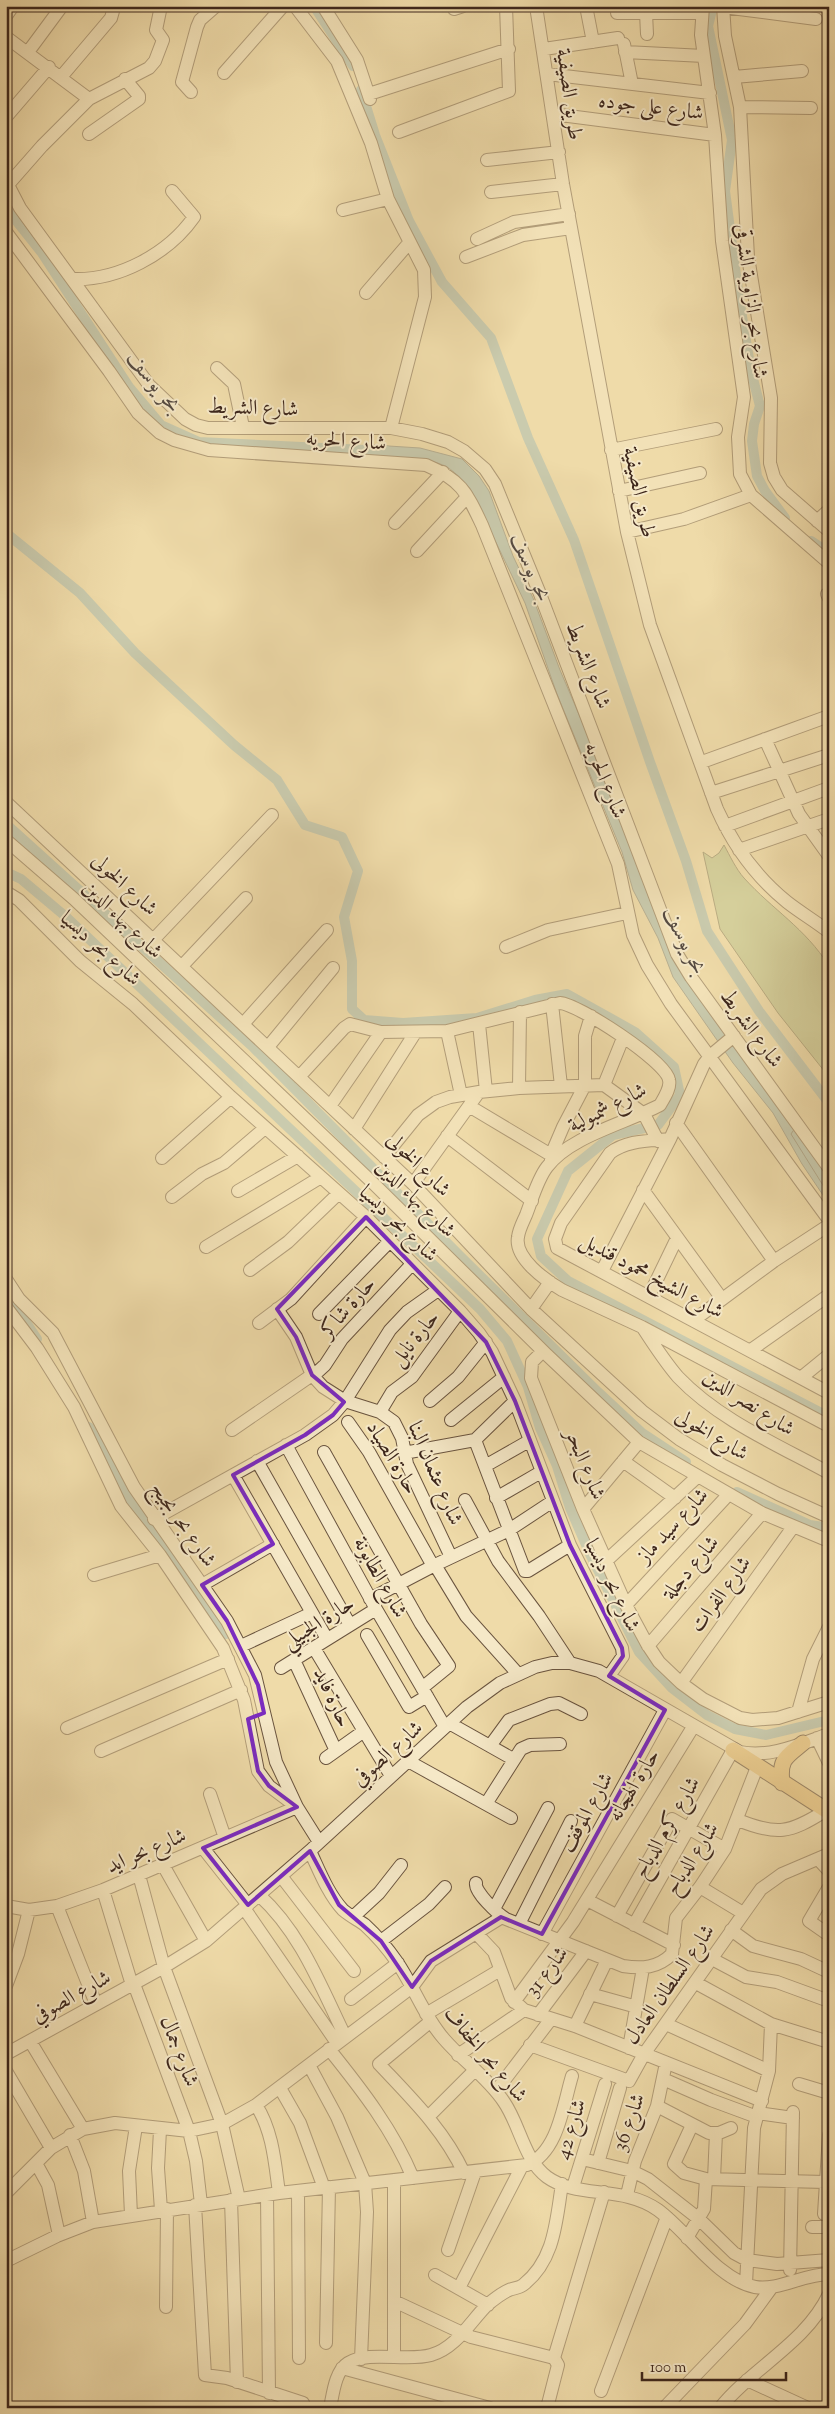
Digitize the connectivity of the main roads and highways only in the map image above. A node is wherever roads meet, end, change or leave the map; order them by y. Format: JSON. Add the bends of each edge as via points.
{"nodes":[{"id":1,"x":816,"y":1738,"type":"edge"},
{"id":2,"x":733,"y":1750,"type":"road end"},
{"id":3,"x":782,"y":1783,"type":"junction"},
{"id":4,"x":827,"y":1812,"type":"edge"}],
"edges":[{"from":1,"to":3,"type":"main road","via":[[783,1761],[780,1766]]},
{"from":2,"to":3,"type":"main road"},
{"from":3,"to":4,"type":"main road"}]}
